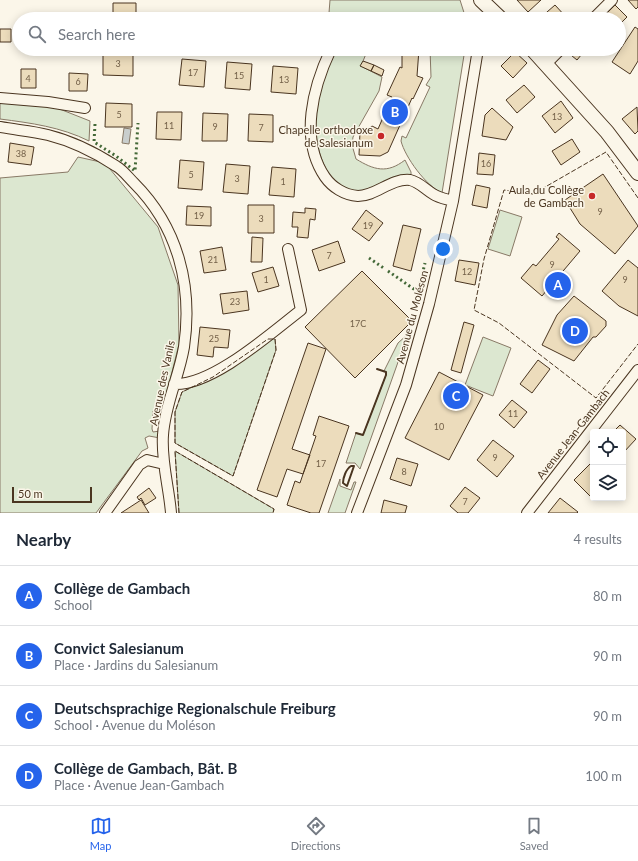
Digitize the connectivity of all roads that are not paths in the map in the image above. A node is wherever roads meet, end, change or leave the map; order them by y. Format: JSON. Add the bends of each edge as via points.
{"nodes":[{"id":1,"x":482,"y":0,"type":"edge"},
{"id":2,"x":612,"y":0,"type":"edge"},
{"id":3,"x":492,"y":12,"type":"edge"},
{"id":4,"x":599,"y":12,"type":"edge"},
{"id":5,"x":328,"y":56,"type":"edge"},
{"id":6,"x":477,"y":56,"type":"edge"},
{"id":7,"x":539,"y":56,"type":"edge"},
{"id":8,"x":554,"y":56,"type":"edge"},
{"id":9,"x":546,"y":63,"type":"junction"},
{"id":10,"x":0,"y":98,"type":"edge"},
{"id":11,"x":85,"y":108,"type":"dead end"},
{"id":12,"x":0,"y":127,"type":"edge"},
{"id":13,"x":638,"y":173,"type":"edge"},
{"id":14,"x":453,"y":201,"type":"junction"},
{"id":15,"x":288,"y":249,"type":"dead end"},
{"id":16,"x":638,"y":370,"type":"edge"},
{"id":17,"x":174,"y":384,"type":"junction"},
{"id":18,"x":164,"y":464,"type":"junction"},
{"id":19,"x":105,"y":513,"type":"edge"},
{"id":20,"x":171,"y":513,"type":"edge"},
{"id":21,"x":357,"y":513,"type":"edge"},
{"id":22,"x":527,"y":513,"type":"edge"}],
"edges":[{"from":1,"to":3,"type":"main road"},
{"from":2,"to":4,"type":"street"},
{"from":5,"to":14,"type":"street","via":[[316,90],[310,138],[314,156],[329,183],[348,194],[358,196],[401,180],[410,180],[433,194]]},
{"from":6,"to":14,"type":"street","name":"Avenue du Moléson"},
{"from":7,"to":9,"type":"main road"},
{"from":8,"to":9,"type":"street"},
{"from":9,"to":13,"type":"main road","via":[[607,132]]},
{"from":10,"to":11,"type":"street"},
{"from":12,"to":17,"type":"street","name":"Avenue des Vanils","via":[[48,135],[89,150],[118,167],[148,197],[174,241],[184,281],[184,347]]},
{"from":14,"to":21,"type":"street","name":"Avenue du Moléson","via":[[432,294],[406,385]]},
{"from":15,"to":17,"type":"street","via":[[301,310],[225,367],[199,380],[182,385]]},
{"from":16,"to":22,"type":"street","name":"Avenue Jean-Gambach"},
{"from":17,"to":18,"type":"street","name":"Avenue des Vanils","via":[[166,408],[163,434]]},
{"from":18,"to":19,"type":"street","via":[[147,460],[139,465]]},
{"from":18,"to":20,"type":"street","name":"Avenue des Vanils"}]}
